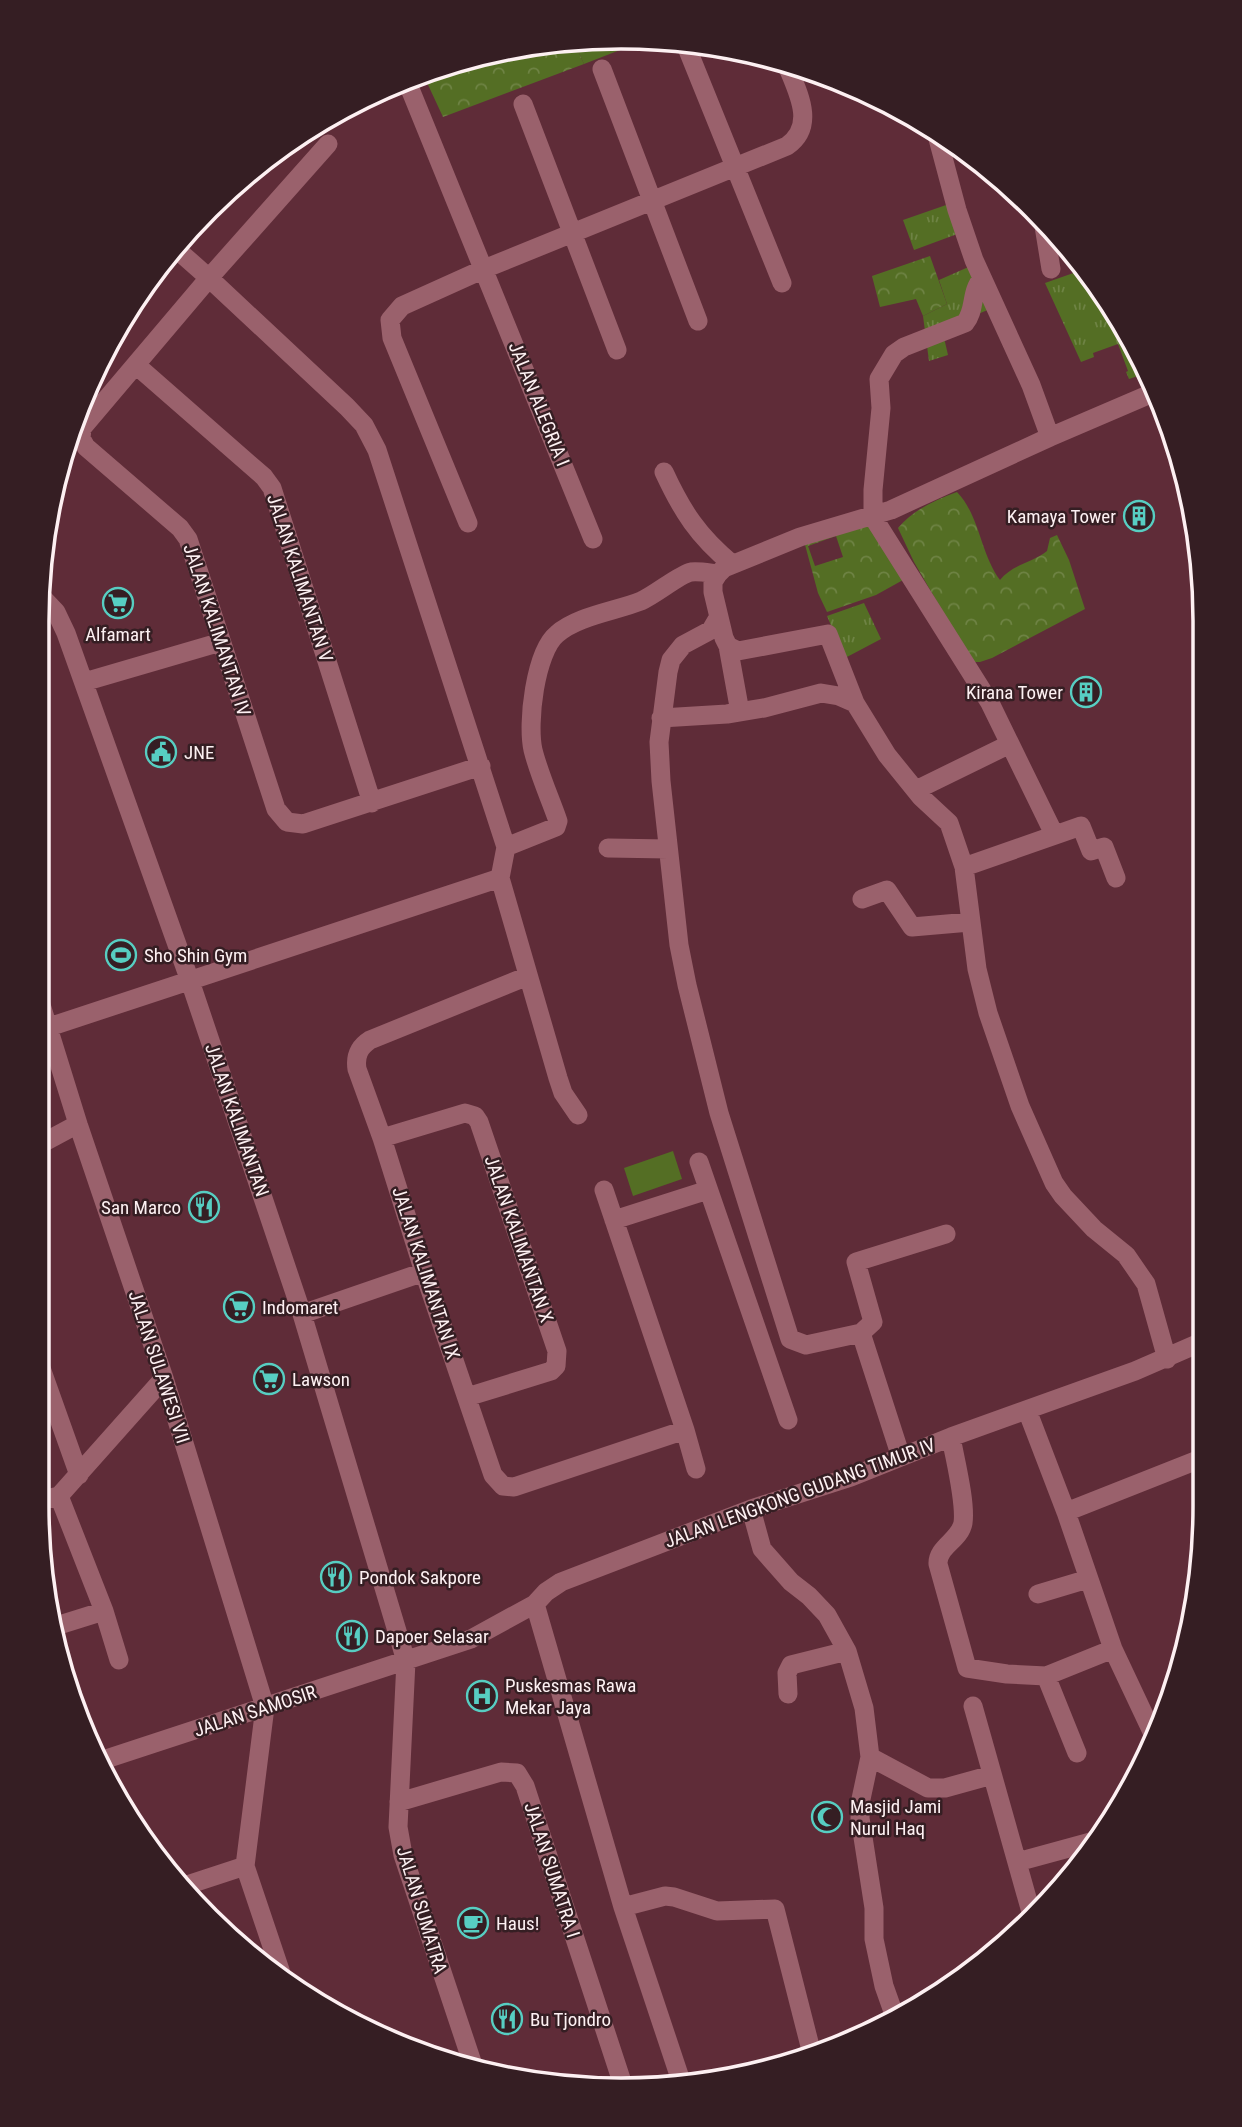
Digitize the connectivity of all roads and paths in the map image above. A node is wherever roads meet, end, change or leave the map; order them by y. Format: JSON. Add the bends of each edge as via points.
{"nodes":[{"id":1,"x":689,"y":53,"type":"edge"},
{"id":2,"x":602,"y":69,"type":"dead end"},
{"id":3,"x":790,"y":75,"type":"edge"},
{"id":4,"x":410,"y":90,"type":"edge"},
{"id":5,"x":523,"y":104,"type":"dead end"},
{"id":6,"x":328,"y":144,"type":"dead end"},
{"id":7,"x":942,"y":147,"type":"edge"},
{"id":8,"x":735,"y":168,"type":"junction"},
{"id":9,"x":653,"y":202,"type":"junction"},
{"id":10,"x":573,"y":234,"type":"junction"},
{"id":11,"x":1046,"y":239,"type":"edge"},
{"id":12,"x":182,"y":254,"type":"edge"},
{"id":13,"x":484,"y":269,"type":"junction"},
{"id":14,"x":1051,"y":269,"type":"dead end"},
{"id":15,"x":209,"y":278,"type":"junction"},
{"id":16,"x":982,"y":279,"type":"junction"},
{"id":17,"x":782,"y":283,"type":"dead end"},
{"id":18,"x":698,"y":321,"type":"dead end"},
{"id":19,"x":617,"y":350,"type":"dead end"},
{"id":20,"x":136,"y":365,"type":"junction"},
{"id":21,"x":1146,"y":396,"type":"edge"},
{"id":22,"x":83,"y":427,"type":"edge"},
{"id":23,"x":82,"y":430,"type":"edge"},
{"id":24,"x":1050,"y":437,"type":"junction"},
{"id":25,"x":664,"y":472,"type":"dead end"},
{"id":26,"x":873,"y":517,"type":"junction"},
{"id":27,"x":468,"y":523,"type":"dead end"},
{"id":28,"x":593,"y":538,"type":"dead end"},
{"id":29,"x":725,"y":569,"type":"junction"},
{"id":30,"x":49,"y":605,"type":"edge"},
{"id":31,"x":719,"y":618,"type":"junction"},
{"id":32,"x":221,"y":642,"type":"junction"},
{"id":33,"x":728,"y":646,"type":"junction"},
{"id":34,"x":84,"y":682,"type":"junction"},
{"id":35,"x":855,"y":703,"type":"junction"},
{"id":36,"x":740,"y":712,"type":"junction"},
{"id":37,"x":661,"y":718,"type":"junction"},
{"id":38,"x":1010,"y":744,"type":"junction"},
{"id":39,"x":481,"y":766,"type":"junction"},
{"id":40,"x":916,"y":790,"type":"junction"},
{"id":41,"x":372,"y":803,"type":"junction"},
{"id":42,"x":1054,"y":834,"type":"junction"},
{"id":43,"x":506,"y":847,"type":"junction"},
{"id":44,"x":608,"y":848,"type":"dead end"},
{"id":45,"x":668,"y":849,"type":"junction"},
{"id":46,"x":964,"y":867,"type":"junction"},
{"id":47,"x":500,"y":878,"type":"junction"},
{"id":48,"x":1110,"y":881,"type":"dead end"},
{"id":49,"x":862,"y":899,"type":"dead end"},
{"id":50,"x":970,"y":922,"type":"junction"},
{"id":51,"x":528,"y":976,"type":"junction"},
{"id":52,"x":190,"y":981,"type":"junction"},
{"id":53,"x":49,"y":1027,"type":"edge"},
{"id":54,"x":49,"y":1045,"type":"edge"},
{"id":55,"x":579,"y":1115,"type":"dead end"},
{"id":56,"x":78,"y":1124,"type":"junction"},
{"id":57,"x":382,"y":1138,"type":"junction"},
{"id":58,"x":49,"y":1140,"type":"edge"},
{"id":59,"x":699,"y":1161,"type":"dead end"},
{"id":60,"x":604,"y":1190,"type":"dead end"},
{"id":61,"x":708,"y":1190,"type":"junction"},
{"id":62,"x":614,"y":1220,"type":"junction"},
{"id":63,"x":946,"y":1234,"type":"dead end"},
{"id":64,"x":424,"y":1272,"type":"junction"},
{"id":65,"x":302,"y":1314,"type":"junction"},
{"id":66,"x":861,"y":1333,"type":"junction"},
{"id":67,"x":1193,"y":1346,"type":"edge"},
{"id":68,"x":1167,"y":1359,"type":"junction"},
{"id":69,"x":164,"y":1378,"type":"junction"},
{"id":70,"x":49,"y":1391,"type":"edge"},
{"id":71,"x":467,"y":1398,"type":"junction"},
{"id":72,"x":1027,"y":1410,"type":"junction"},
{"id":73,"x":788,"y":1420,"type":"dead end"},
{"id":74,"x":685,"y":1430,"type":"junction"},
{"id":75,"x":951,"y":1437,"type":"junction"},
{"id":76,"x":901,"y":1457,"type":"junction"},
{"id":77,"x":1193,"y":1462,"type":"edge"},
{"id":78,"x":696,"y":1469,"type":"dead end"},
{"id":79,"x":79,"y":1475,"type":"junction"},
{"id":80,"x":59,"y":1496,"type":"junction"},
{"id":81,"x":49,"y":1498,"type":"edge"},
{"id":82,"x":751,"y":1509,"type":"junction"},
{"id":83,"x":1066,"y":1512,"type":"junction"},
{"id":84,"x":1088,"y":1578,"type":"junction"},
{"id":85,"x":1038,"y":1594,"type":"dead end"},
{"id":86,"x":534,"y":1604,"type":"junction"},
{"id":87,"x":104,"y":1611,"type":"junction"},
{"id":88,"x":61,"y":1625,"type":"edge"},
{"id":89,"x":1113,"y":1649,"type":"junction"},
{"id":90,"x":846,"y":1651,"type":"junction"},
{"id":91,"x":120,"y":1660,"type":"dead end"},
{"id":92,"x":406,"y":1661,"type":"junction"},
{"id":93,"x":1046,"y":1676,"type":"junction"},
{"id":94,"x":788,"y":1694,"type":"dead end"},
{"id":95,"x":973,"y":1706,"type":"dead end"},
{"id":96,"x":265,"y":1707,"type":"junction"},
{"id":97,"x":1149,"y":1725,"type":"edge"},
{"id":98,"x":1077,"y":1753,"type":"dead end"},
{"id":99,"x":870,"y":1757,"type":"junction"},
{"id":100,"x":108,"y":1758,"type":"edge"},
{"id":101,"x":992,"y":1775,"type":"junction"},
{"id":102,"x":399,"y":1802,"type":"junction"},
{"id":103,"x":1082,"y":1844,"type":"edge"},
{"id":104,"x":1017,"y":1862,"type":"junction"},
{"id":105,"x":245,"y":1866,"type":"junction"},
{"id":106,"x":192,"y":1884,"type":"edge"},
{"id":107,"x":1029,"y":1906,"type":"edge"},
{"id":108,"x":623,"y":1907,"type":"junction"},
{"id":109,"x":278,"y":1964,"type":"edge"},
{"id":110,"x":892,"y":2009,"type":"edge"},
{"id":111,"x":809,"y":2046,"type":"edge"},
{"id":112,"x":471,"y":2058,"type":"edge"},
{"id":113,"x":679,"y":2075,"type":"edge"},
{"id":114,"x":621,"y":2078,"type":"edge"}],
"edges":[{"from":1,"to":8,"type":"street"},
{"from":2,"to":9,"type":"street"},
{"from":3,"to":8,"type":"street","via":[[800,100],[802,129],[797,139]]},
{"from":4,"to":13,"type":"street","name":"JALAN ALEGRIA I"},
{"from":5,"to":10,"type":"street"},
{"from":6,"to":15,"type":"street","name":"JALAN KALIMANTAN IV"},
{"from":7,"to":16,"type":"street","via":[[957,210]]},
{"from":8,"to":9,"type":"street"},
{"from":8,"to":17,"type":"street"},
{"from":9,"to":10,"type":"street"},
{"from":9,"to":18,"type":"street"},
{"from":10,"to":13,"type":"street"},
{"from":10,"to":19,"type":"street"},
{"from":11,"to":14,"type":"street"},
{"from":12,"to":15,"type":"street"},
{"from":13,"to":27,"type":"street","via":[[402,306],[390,320],[392,338]]},
{"from":13,"to":28,"type":"street","name":"JALAN ALEGRIA I"},
{"from":15,"to":20,"type":"street","name":"JALAN KALIMANTAN IV"},
{"from":15,"to":39,"type":"street","via":[[364,425],[377,450]]},
{"from":16,"to":24,"type":"street"},
{"from":16,"to":26,"type":"street","via":[[965,323],[904,347],[894,354],[879,379]]},
{"from":20,"to":22,"type":"street","name":"JALAN KALIMANTAN IV"},
{"from":20,"to":41,"type":"street","name":"JALAN KALIMANTAN V","via":[[272,488]]},
{"from":21,"to":24,"type":"street"},
{"from":23,"to":32,"type":"street","name":"JALAN KALIMANTAN IV","via":[[86,447],[184,533]]},
{"from":24,"to":26,"type":"street"},
{"from":25,"to":29,"type":"street","via":[[694,528]]},
{"from":26,"to":29,"type":"street","via":[[800,537]]},
{"from":26,"to":38,"type":"street","via":[[990,704]]},
{"from":29,"to":31,"type":"street","via":[[713,582]]},
{"from":29,"to":43,"type":"street","via":[[684,574],[641,601],[569,625],[555,635],[535,679],[532,728],[533,749],[558,821],[546,832]]},
{"from":30,"to":34,"type":"street","name":"JALAN KALIMANTAN"},
{"from":31,"to":33,"type":"street"},
{"from":31,"to":37,"type":"street","via":[[710,630],[675,653]]},
{"from":32,"to":34,"type":"street"},
{"from":32,"to":41,"type":"street","name":"JALAN KALIMANTAN IV","via":[[281,817],[303,824]]},
{"from":33,"to":35,"type":"street","via":[[738,651],[828,634]]},
{"from":33,"to":36,"type":"street"},
{"from":34,"to":52,"type":"street","name":"JALAN KALIMANTAN"},
{"from":35,"to":36,"type":"street","via":[[821,693]]},
{"from":35,"to":40,"type":"street","via":[[887,755]]},
{"from":36,"to":37,"type":"street"},
{"from":37,"to":45,"type":"street"},
{"from":38,"to":40,"type":"street"},
{"from":38,"to":42,"type":"street"},
{"from":39,"to":41,"type":"street","name":"JALAN KALIMANTAN IV"},
{"from":39,"to":43,"type":"street"},
{"from":40,"to":46,"type":"street","via":[[949,823]]},
{"from":42,"to":46,"type":"street"},
{"from":42,"to":48,"type":"street","via":[[1081,826],[1091,851],[1104,847]]},
{"from":43,"to":47,"type":"street"},
{"from":44,"to":45,"type":"street"},
{"from":45,"to":66,"type":"street","via":[[679,945],[700,1040],[790,1339],[806,1345]]},
{"from":46,"to":50,"type":"street"},
{"from":47,"to":51,"type":"street"},
{"from":47,"to":52,"type":"street"},
{"from":49,"to":50,"type":"street","via":[[887,890],[912,927]]},
{"from":50,"to":68,"type":"street","via":[[988,1013],[1020,1106],[1054,1183],[1074,1209],[1138,1270]]},
{"from":51,"to":55,"type":"street","via":[[563,1093]]},
{"from":51,"to":57,"type":"street","name":"JALAN KALIMANTAN IX","via":[[363,1044],[357,1069]]},
{"from":52,"to":53,"type":"street"},
{"from":52,"to":65,"type":"street","name":"JALAN KALIMANTAN"},
{"from":54,"to":56,"type":"street","name":"JALAN SULAWESI VII"},
{"from":56,"to":58,"type":"street"},
{"from":56,"to":69,"type":"street","name":"JALAN SULAWESI VII"},
{"from":57,"to":64,"type":"street","name":"JALAN KALIMANTAN IX"},
{"from":57,"to":71,"type":"street","name":"JALAN KALIMANTAN X","via":[[465,1113],[475,1116],[557,1351],[551,1371]]},
{"from":59,"to":61,"type":"street"},
{"from":60,"to":62,"type":"street"},
{"from":61,"to":62,"type":"street"},
{"from":61,"to":73,"type":"street"},
{"from":62,"to":74,"type":"street"},
{"from":63,"to":66,"type":"street","via":[[856,1262],[873,1322]]},
{"from":64,"to":65,"type":"street"},
{"from":64,"to":71,"type":"street","name":"JALAN KALIMANTAN IX"},
{"from":65,"to":92,"type":"street","name":"JALAN KALIMANTAN"},
{"from":66,"to":76,"type":"street"},
{"from":67,"to":68,"type":"street","name":"JALAN LENGKONG GUDANG TIMUR IV"},
{"from":68,"to":72,"type":"street","name":"JALAN LENGKONG GUDANG TIMUR IV"},
{"from":69,"to":79,"type":"street"},
{"from":69,"to":96,"type":"street","name":"JALAN SULAWESI VII"},
{"from":70,"to":79,"type":"street"},
{"from":71,"to":74,"type":"street","name":"JALAN KALIMANTAN IX","via":[[493,1475],[503,1486],[514,1487]]},
{"from":72,"to":75,"type":"street","name":"JALAN LENGKONG GUDANG TIMUR IV"},
{"from":72,"to":83,"type":"street"},
{"from":74,"to":78,"type":"street"},
{"from":75,"to":76,"type":"street","name":"JALAN LENGKONG GUDANG TIMUR IV"},
{"from":75,"to":93,"type":"street","via":[[963,1525],[938,1556],[938,1564],[967,1668]]},
{"from":76,"to":82,"type":"street","name":"JALAN LENGKONG GUDANG TIMUR IV"},
{"from":77,"to":83,"type":"street"},
{"from":79,"to":80,"type":"street"},
{"from":80,"to":81,"type":"street"},
{"from":80,"to":87,"type":"street"},
{"from":82,"to":86,"type":"street","name":"JALAN LENGKONG GUDANG TIMUR IV","via":[[554,1586]]},
{"from":82,"to":90,"type":"street","via":[[762,1549],[827,1615]]},
{"from":83,"to":84,"type":"street"},
{"from":84,"to":85,"type":"street"},
{"from":84,"to":89,"type":"street"},
{"from":86,"to":92,"type":"street","name":"JALAN LENGKONG GUDANG TIMUR IV","via":[[471,1639]]},
{"from":86,"to":108,"type":"street"},
{"from":87,"to":88,"type":"street"},
{"from":87,"to":91,"type":"street"},
{"from":89,"to":93,"type":"street"},
{"from":89,"to":97,"type":"street"},
{"from":90,"to":94,"type":"street","via":[[791,1665]]},
{"from":90,"to":99,"type":"street","via":[[864,1708]]},
{"from":92,"to":96,"type":"street","name":"JALAN SAMOSIR"},
{"from":92,"to":102,"type":"street","name":"JALAN SUMATRA"},
{"from":93,"to":98,"type":"street"},
{"from":95,"to":101,"type":"street"},
{"from":96,"to":100,"type":"street","name":"JALAN SAMOSIR"},
{"from":96,"to":105,"type":"street"},
{"from":99,"to":101,"type":"street","via":[[928,1788]]},
{"from":99,"to":110,"type":"street","via":[[860,1818],[874,1938]]},
{"from":101,"to":104,"type":"street"},
{"from":102,"to":112,"type":"street","name":"JALAN SUMATRA","via":[[403,1855]]},
{"from":102,"to":114,"type":"street","name":"JALAN SUMATRA I","via":[[501,1772],[517,1773]]},
{"from":103,"to":104,"type":"street"},
{"from":104,"to":107,"type":"street"},
{"from":105,"to":106,"type":"street"},
{"from":105,"to":109,"type":"street"},
{"from":108,"to":111,"type":"street","via":[[665,1896],[717,1911],[775,1909]]},
{"from":108,"to":113,"type":"street"}]}
